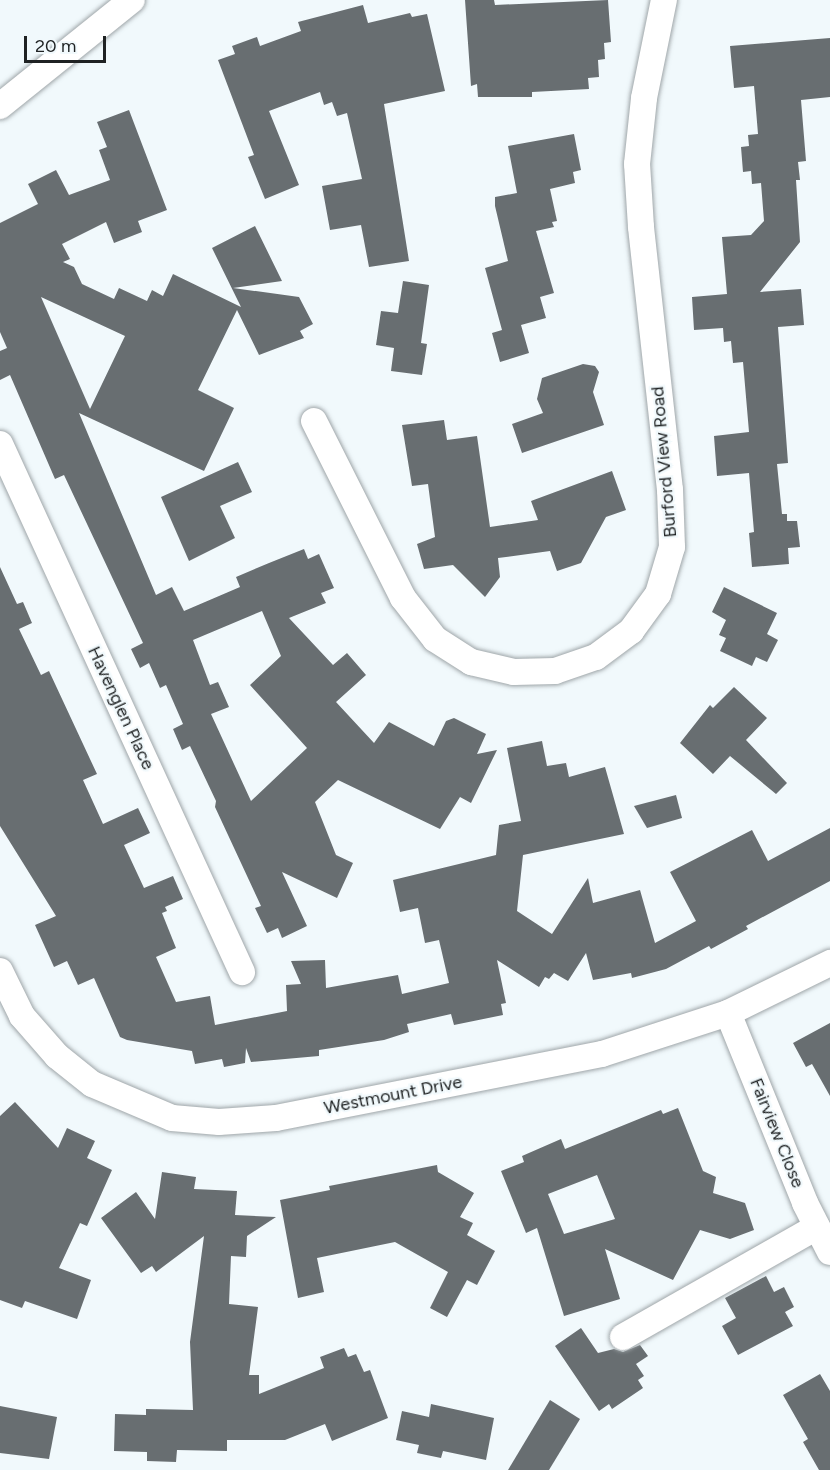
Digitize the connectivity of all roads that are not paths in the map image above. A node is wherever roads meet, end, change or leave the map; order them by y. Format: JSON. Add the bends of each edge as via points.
{"nodes":[{"id":1,"x":664,"y":0,"type":"edge"},
{"id":2,"x":118,"y":3,"type":"edge"},
{"id":3,"x":0,"y":106,"type":"edge"},
{"id":4,"x":314,"y":421,"type":"dead end"},
{"id":5,"x":0,"y":444,"type":"edge"},
{"id":6,"x":830,"y":963,"type":"edge"},
{"id":7,"x":0,"y":972,"type":"edge"},
{"id":8,"x":242,"y":972,"type":"dead end"},
{"id":9,"x":728,"y":1013,"type":"junction"},
{"id":10,"x":817,"y":1227,"type":"junction"},
{"id":11,"x":830,"y":1252,"type":"edge"},
{"id":12,"x":623,"y":1337,"type":"dead end"}],
"edges":[{"from":1,"to":4,"type":"street","name":"Burford View Road","via":[[644,98],[637,164],[670,490],[672,547],[658,594],[631,631],[596,657],[555,671],[514,672],[471,662],[435,639],[403,598]]},
{"from":2,"to":3,"type":"street"},
{"from":5,"to":8,"type":"street","name":"Havenglen Place"},
{"from":6,"to":9,"type":"street","name":"Westmount Drive"},
{"from":7,"to":9,"type":"street","name":"Westmount Drive","via":[[22,1016],[57,1056],[92,1084],[172,1118],[219,1122],[276,1118],[602,1054]]},
{"from":9,"to":10,"type":"street","name":"Fairview Close"},
{"from":10,"to":11,"type":"street","name":"Fairview Close"},
{"from":10,"to":12,"type":"street"}]}
